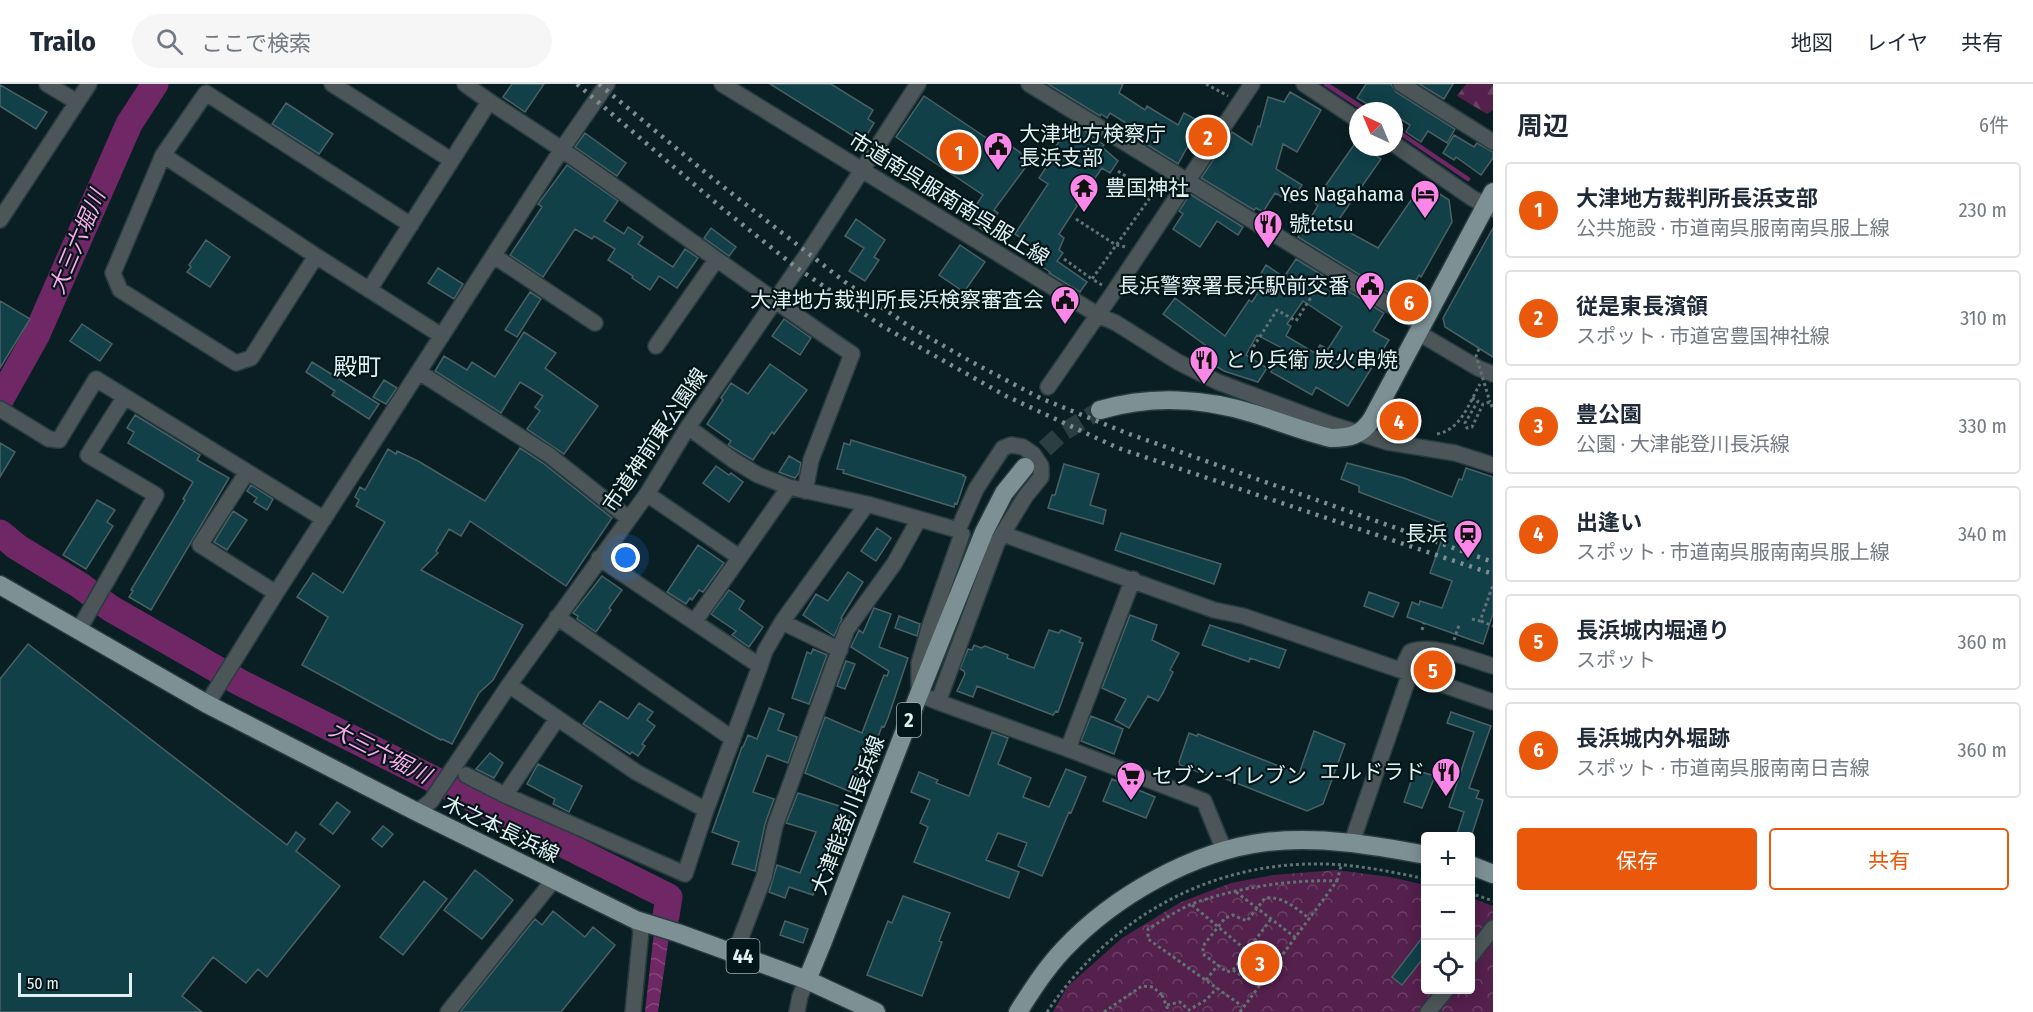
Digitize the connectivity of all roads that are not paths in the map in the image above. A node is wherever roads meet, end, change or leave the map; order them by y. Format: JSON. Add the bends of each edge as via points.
{"nodes":[{"id":1,"x":47,"y":84,"type":"edge"},
{"id":2,"x":89,"y":84,"type":"edge"},
{"id":3,"x":332,"y":84,"type":"edge"},
{"id":4,"x":465,"y":84,"type":"edge"},
{"id":5,"x":607,"y":84,"type":"edge"},
{"id":6,"x":722,"y":84,"type":"edge"},
{"id":7,"x":918,"y":84,"type":"edge"},
{"id":8,"x":1029,"y":84,"type":"edge"},
{"id":9,"x":1252,"y":84,"type":"edge"},
{"id":10,"x":1304,"y":84,"type":"edge"},
{"id":11,"x":1401,"y":84,"type":"edge"},
{"id":12,"x":209,"y":88,"type":"edge"},
{"id":13,"x":77,"y":102,"type":"junction"},
{"id":14,"x":489,"y":102,"type":"junction"},
{"id":15,"x":1349,"y":114,"type":"edge"},
{"id":16,"x":1493,"y":142,"type":"edge"},
{"id":17,"x":562,"y":149,"type":"junction"},
{"id":18,"x":1403,"y":149,"type":"edge"},
{"id":19,"x":163,"y":155,"type":"junction"},
{"id":20,"x":452,"y":160,"type":"junction"},
{"id":21,"x":862,"y":170,"type":"junction"},
{"id":22,"x":1188,"y":181,"type":"junction"},
{"id":23,"x":1490,"y":202,"type":"edge"},
{"id":24,"x":0,"y":218,"type":"edge"},
{"id":25,"x":411,"y":225,"type":"junction"},
{"id":26,"x":316,"y":256,"type":"junction"},
{"id":27,"x":494,"y":256,"type":"junction"},
{"id":28,"x":716,"y":260,"type":"junction"},
{"id":29,"x":369,"y":290,"type":"junction"},
{"id":30,"x":774,"y":301,"type":"junction"},
{"id":31,"x":1098,"y":315,"type":"junction"},
{"id":32,"x":595,"y":323,"type":"dead end"},
{"id":33,"x":1419,"y":328,"type":"junction"},
{"id":34,"x":442,"y":336,"type":"junction"},
{"id":35,"x":656,"y":346,"type":"dead end"},
{"id":36,"x":419,"y":372,"type":"junction"},
{"id":37,"x":1490,"y":372,"type":"edge"},
{"id":38,"x":1048,"y":387,"type":"dead end"},
{"id":39,"x":124,"y":398,"type":"junction"},
{"id":40,"x":1,"y":410,"type":"edge"},
{"id":41,"x":1100,"y":410,"type":"tunnel mouth"},
{"id":42,"x":688,"y":427,"type":"junction"},
{"id":43,"x":1361,"y":433,"type":"junction"},
{"id":44,"x":1493,"y":465,"type":"edge"},
{"id":45,"x":1025,"y":467,"type":"tunnel mouth"},
{"id":46,"x":247,"y":472,"type":"junction"},
{"id":47,"x":789,"y":487,"type":"junction"},
{"id":48,"x":805,"y":491,"type":"junction"},
{"id":49,"x":647,"y":494,"type":"junction"},
{"id":50,"x":867,"y":504,"type":"junction"},
{"id":51,"x":628,"y":518,"type":"junction"},
{"id":52,"x":324,"y":519,"type":"junction"},
{"id":53,"x":919,"y":519,"type":"junction"},
{"id":54,"x":958,"y":530,"type":"junction"},
{"id":55,"x":1004,"y":534,"type":"junction"},
{"id":56,"x":739,"y":557,"type":"junction"},
{"id":57,"x":599,"y":558,"type":"junction"},
{"id":58,"x":1133,"y":579,"type":"junction"},
{"id":59,"x":0,"y":585,"type":"edge"},
{"id":60,"x":276,"y":593,"type":"junction"},
{"id":61,"x":557,"y":617,"type":"junction"},
{"id":62,"x":695,"y":621,"type":"junction"},
{"id":63,"x":782,"y":622,"type":"junction"},
{"id":64,"x":78,"y":631,"type":"junction"},
{"id":65,"x":840,"y":650,"type":"junction"},
{"id":66,"x":760,"y":666,"type":"junction"},
{"id":67,"x":1493,"y":666,"type":"edge"},
{"id":68,"x":1406,"y":671,"type":"junction"},
{"id":69,"x":509,"y":685,"type":"junction"},
{"id":70,"x":919,"y":694,"type":"junction"},
{"id":71,"x":938,"y":702,"type":"junction"},
{"id":72,"x":1493,"y":702,"type":"edge"},
{"id":73,"x":207,"y":704,"type":"junction"},
{"id":74,"x":556,"y":719,"type":"junction"},
{"id":75,"x":734,"y":739,"type":"junction"},
{"id":76,"x":1068,"y":749,"type":"junction"},
{"id":77,"x":466,"y":775,"type":"dead end"},
{"id":78,"x":505,"y":795,"type":"junction"},
{"id":79,"x":706,"y":810,"type":"junction"},
{"id":80,"x":417,"y":812,"type":"junction"},
{"id":81,"x":1352,"y":842,"type":"junction"},
{"id":82,"x":1224,"y":850,"type":"junction"},
{"id":83,"x":1421,"y":854,"type":"edge"},
{"id":84,"x":1475,"y":867,"type":"edge"},
{"id":85,"x":1493,"y":874,"type":"edge"},
{"id":86,"x":549,"y":877,"type":"junction"},
{"id":87,"x":639,"y":921,"type":"junction"},
{"id":88,"x":1493,"y":928,"type":"edge"},
{"id":89,"x":1475,"y":951,"type":"edge"},
{"id":90,"x":735,"y":953,"type":"junction"},
{"id":91,"x":807,"y":980,"type":"junction"},
{"id":92,"x":1443,"y":994,"type":"edge"},
{"id":93,"x":448,"y":1012,"type":"edge"},
{"id":94,"x":633,"y":1012,"type":"edge"},
{"id":95,"x":797,"y":1012,"type":"edge"},
{"id":96,"x":876,"y":1012,"type":"edge"},
{"id":97,"x":1018,"y":1012,"type":"edge"},
{"id":98,"x":1428,"y":1012,"type":"edge"}],
"edges":[{"from":1,"to":13,"type":"street"},
{"from":2,"to":13,"type":"street"},
{"from":3,"to":20,"type":"street"},
{"from":4,"to":14,"type":"street"},
{"from":5,"to":17,"type":"street"},
{"from":6,"to":21,"type":"street","name":"市道南呉服南南呉服上線"},
{"from":7,"to":21,"type":"street","name":"市道神前東公園線"},
{"from":8,"to":22,"type":"street"},
{"from":9,"to":22,"type":"street"},
{"from":10,"to":15,"type":"street"},
{"from":11,"to":16,"type":"street"},
{"from":12,"to":19,"type":"street"},
{"from":12,"to":25,"type":"street"},
{"from":13,"to":24,"type":"street"},
{"from":14,"to":17,"type":"street"},
{"from":14,"to":20,"type":"street"},
{"from":17,"to":27,"type":"street"},
{"from":17,"to":28,"type":"street"},
{"from":18,"to":23,"type":"street"},
{"from":19,"to":26,"type":"street"},
{"from":19,"to":26,"type":"street","via":[[113,273],[120,290],[236,363],[251,358]]},
{"from":20,"to":25,"type":"street"},
{"from":21,"to":30,"type":"street","name":"市道神前東公園線"},
{"from":21,"to":31,"type":"street","name":"市道南呉服南南呉服上線"},
{"from":22,"to":31,"type":"street"},
{"from":22,"to":33,"type":"street"},
{"from":23,"to":33,"type":"main road"},
{"from":25,"to":29,"type":"street"},
{"from":26,"to":29,"type":"street"},
{"from":27,"to":32,"type":"street"},
{"from":27,"to":34,"type":"street"},
{"from":28,"to":30,"type":"street"},
{"from":28,"to":35,"type":"street"},
{"from":29,"to":34,"type":"street"},
{"from":30,"to":42,"type":"street","name":"市道神前東公園線"},
{"from":30,"to":48,"type":"street","via":[[852,354],[811,460]]},
{"from":31,"to":38,"type":"street"},
{"from":31,"to":43,"type":"street","name":"市道南呉服南南呉服上線","via":[[1218,382]]},
{"from":33,"to":37,"type":"street"},
{"from":33,"to":43,"type":"main road"},
{"from":34,"to":36,"type":"street"},
{"from":36,"to":51,"type":"street","via":[[549,455]]},
{"from":36,"to":52,"type":"street"},
{"from":39,"to":40,"type":"street","via":[[96,379],[59,440],[49,439]]},
{"from":39,"to":46,"type":"street"},
{"from":39,"to":64,"type":"street","via":[[88,455],[156,495]]},
{"from":41,"to":43,"type":"main road","via":[[1142,401],[1185,400],[1245,411],[1331,438]]},
{"from":42,"to":47,"type":"street","via":[[758,475]]},
{"from":42,"to":49,"type":"street","name":"市道神前東公園線"},
{"from":43,"to":44,"type":"street","name":"市道南呉服南南呉服上線"},
{"from":45,"to":70,"type":"main road","name":"大津能登川長浜線","number":"2","via":[[1004,493],[984,532]]},
{"from":46,"to":52,"type":"street"},
{"from":46,"to":60,"type":"street","via":[[200,544]]},
{"from":47,"to":48,"type":"street"},
{"from":47,"to":56,"type":"street"},
{"from":48,"to":50,"type":"street"},
{"from":49,"to":51,"type":"street","name":"市道神前東公園線"},
{"from":49,"to":56,"type":"street"},
{"from":50,"to":53,"type":"street"},
{"from":50,"to":63,"type":"street"},
{"from":51,"to":57,"type":"street","name":"市道神前東公園線"},
{"from":52,"to":60,"type":"street"},
{"from":53,"to":54,"type":"street"},
{"from":53,"to":65,"type":"street","via":[[894,564],[848,629]]},
{"from":54,"to":55,"type":"street","via":[[976,489],[1003,448],[1011,445],[1033,454],[1041,466],[1041,477]]},
{"from":54,"to":70,"type":"street","via":[[962,534],[919,663]]},
{"from":55,"to":58,"type":"street"},
{"from":55,"to":71,"type":"street","via":[[997,543]]},
{"from":56,"to":62,"type":"street"},
{"from":57,"to":61,"type":"street","name":"市道神前東公園線"},
{"from":57,"to":62,"type":"street"},
{"from":58,"to":68,"type":"street","via":[[1214,610],[1244,616]]},
{"from":58,"to":76,"type":"street"},
{"from":59,"to":64,"type":"main road","name":"木之本長浜線","number":"44"},
{"from":60,"to":73,"type":"street"},
{"from":61,"to":69,"type":"street","name":"市道神前東公園線"},
{"from":61,"to":75,"type":"street"},
{"from":62,"to":66,"type":"street"},
{"from":63,"to":65,"type":"street"},
{"from":63,"to":66,"type":"street"},
{"from":64,"to":73,"type":"main road","name":"木之本長浜線","number":"44"},
{"from":65,"to":90,"type":"street","via":[[775,826],[764,877]]},
{"from":66,"to":75,"type":"street"},
{"from":67,"to":68,"type":"street","via":[[1423,649],[1410,652]]},
{"from":68,"to":72,"type":"street"},
{"from":68,"to":81,"type":"street"},
{"from":69,"to":74,"type":"street"},
{"from":69,"to":80,"type":"street","name":"市道神前東公園線","via":[[431,801]]},
{"from":70,"to":71,"type":"street"},
{"from":70,"to":91,"type":"main road","name":"大津能登川長浜線","number":"2"},
{"from":71,"to":76,"type":"street"},
{"from":73,"to":80,"type":"main road","name":"木之本長浜線","number":"44"},
{"from":74,"to":78,"type":"street"},
{"from":74,"to":79,"type":"street","via":[[636,772]]},
{"from":75,"to":79,"type":"street"},
{"from":76,"to":82,"type":"street","via":[[1204,801]]},
{"from":77,"to":78,"type":"street"},
{"from":78,"to":79,"type":"street","via":[[685,874]]},
{"from":80,"to":86,"type":"main road","name":"木之本長浜線","number":"44"},
{"from":81,"to":82,"type":"main road","via":[[1275,842]]},
{"from":81,"to":83,"type":"main road"},
{"from":82,"to":97,"type":"main road","via":[[1137,890],[1106,911],[1064,949]]},
{"from":84,"to":85,"type":"main road"},
{"from":86,"to":87,"type":"main road","name":"木之本長浜線","number":"44"},
{"from":86,"to":93,"type":"street","via":[[548,887]]},
{"from":87,"to":90,"type":"main road","name":"木之本長浜線","number":"44"},
{"from":87,"to":94,"type":"street"},
{"from":88,"to":89,"type":"street"},
{"from":90,"to":91,"type":"main road","name":"木之本長浜線","number":"44"},
{"from":91,"to":95,"type":"street"},
{"from":91,"to":96,"type":"main road"},
{"from":92,"to":98,"type":"street"}]}
